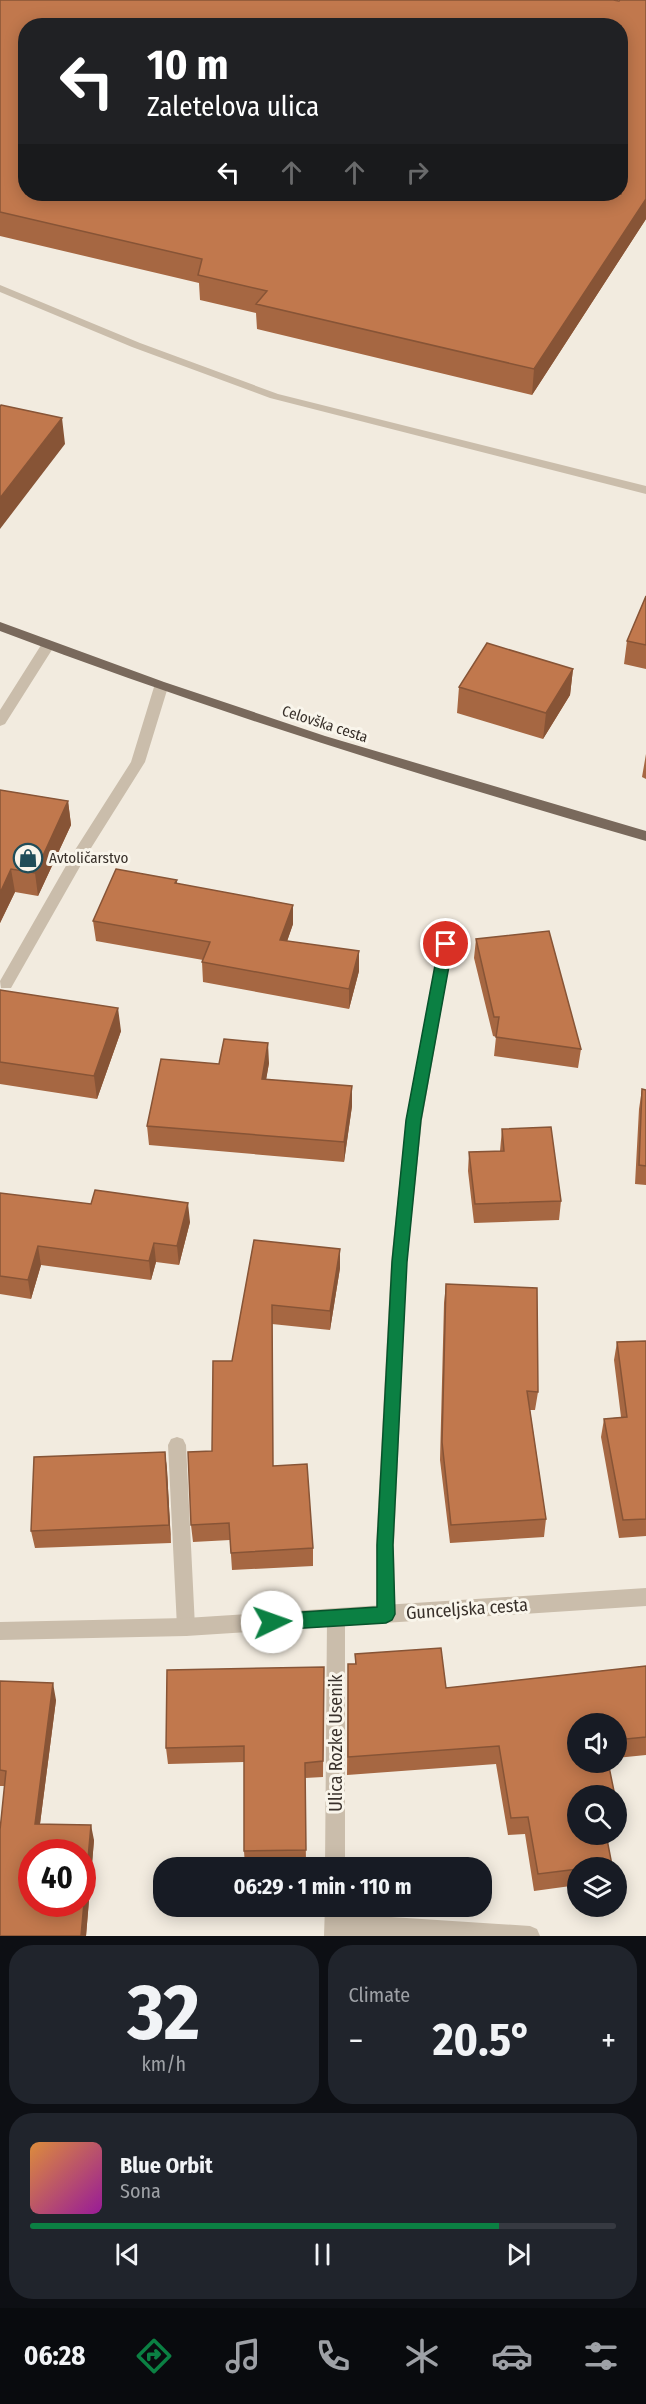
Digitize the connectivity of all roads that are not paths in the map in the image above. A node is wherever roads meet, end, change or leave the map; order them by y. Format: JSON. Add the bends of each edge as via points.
{"nodes":[{"id":1,"x":618,"y":0,"type":"edge"},
{"id":2,"x":646,"y":5,"type":"edge"},
{"id":3,"x":0,"y":288,"type":"edge"},
{"id":4,"x":646,"y":490,"type":"edge"},
{"id":5,"x":0,"y":626,"type":"edge"},
{"id":6,"x":48,"y":645,"type":"junction"},
{"id":7,"x":161,"y":687,"type":"junction"},
{"id":8,"x":0,"y":722,"type":"edge"},
{"id":9,"x":646,"y":836,"type":"edge"},
{"id":10,"x":446,"y":944,"type":"dead end"},
{"id":11,"x":6,"y":984,"type":"dead end"},
{"id":12,"x":177,"y":1446,"type":"dead end"},
{"id":13,"x":646,"y":1597,"type":"edge"},
{"id":14,"x":386,"y":1614,"type":"junction"},
{"id":15,"x":336,"y":1618,"type":"junction"},
{"id":16,"x":186,"y":1627,"type":"junction"},
{"id":17,"x":0,"y":1631,"type":"edge"},
{"id":18,"x":335,"y":1857,"type":"edge"},
{"id":19,"x":335,"y":1922,"type":"edge"},
{"id":20,"x":530,"y":1936,"type":"edge"}],
"edges":[{"from":1,"to":2,"type":"street"},
{"from":3,"to":4,"type":"street","via":[[136,345],[274,396]]},
{"from":5,"to":6,"type":"main road","name":"Celovška cesta"},
{"from":6,"to":7,"type":"main road","name":"Celovška cesta"},
{"from":6,"to":8,"type":"street"},
{"from":7,"to":9,"type":"main road","name":"Celovška cesta","via":[[430,775]]},
{"from":7,"to":11,"type":"street","via":[[138,762]]},
{"from":10,"to":14,"type":"street","via":[[414,1120],[399,1262],[385,1545]]},
{"from":12,"to":16,"type":"street"},
{"from":13,"to":14,"type":"street","name":"Gunceljska cesta"},
{"from":14,"to":15,"type":"street","name":"Gunceljska cesta"},
{"from":15,"to":16,"type":"street","name":"Gunceljska cesta"},
{"from":15,"to":18,"type":"street","name":"Ulica Rozke Usenik"},
{"from":16,"to":17,"type":"street","name":"Gunceljska cesta"},
{"from":19,"to":20,"type":"street"}]}
